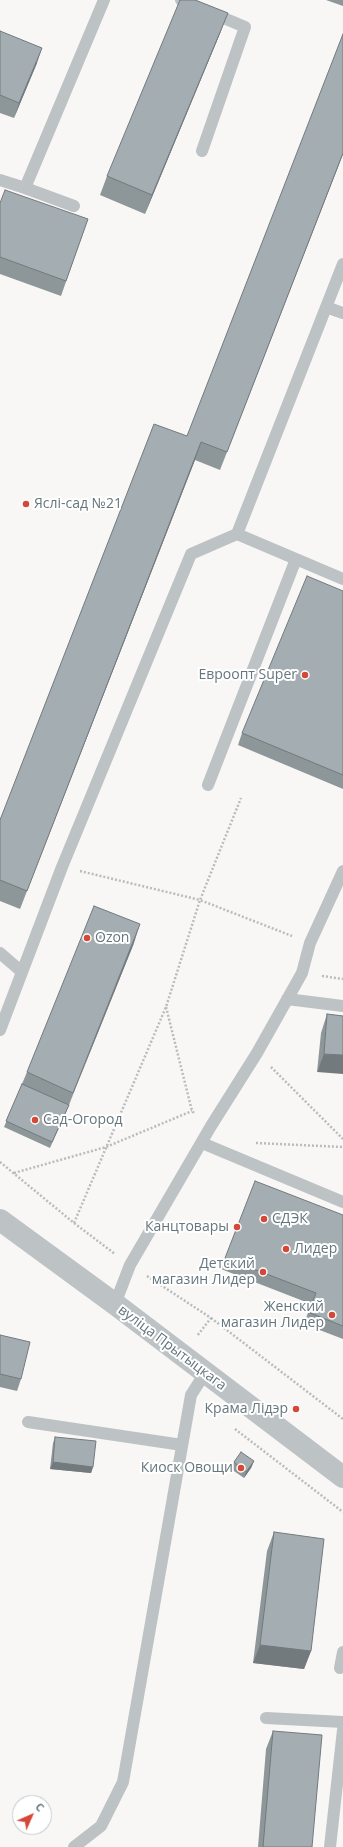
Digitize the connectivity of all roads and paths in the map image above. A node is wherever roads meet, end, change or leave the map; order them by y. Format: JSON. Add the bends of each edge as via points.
{"nodes":[{"id":1,"x":104,"y":0,"type":"edge"},
{"id":2,"x":181,"y":0,"type":"edge"},
{"id":3,"x":202,"y":151,"type":"dead end"},
{"id":4,"x":0,"y":180,"type":"edge"},
{"id":5,"x":25,"y":188,"type":"junction"},
{"id":6,"x":74,"y":206,"type":"dead end"},
{"id":7,"x":343,"y":264,"type":"edge"},
{"id":8,"x":326,"y":307,"type":"junction"},
{"id":9,"x":343,"y":313,"type":"edge"},
{"id":10,"x":237,"y":534,"type":"junction"},
{"id":11,"x":296,"y":559,"type":"junction"},
{"id":12,"x":343,"y":579,"type":"edge"},
{"id":13,"x":208,"y":785,"type":"dead end"},
{"id":14,"x":241,"y":798,"type":"dead end"},
{"id":15,"x":62,"y":867,"type":"junction"},
{"id":16,"x":343,"y":871,"type":"edge"},
{"id":17,"x":200,"y":900,"type":"junction"},
{"id":18,"x":310,"y":943,"type":"junction"},
{"id":19,"x":0,"y":953,"type":"edge"},
{"id":20,"x":22,"y":972,"type":"junction"},
{"id":21,"x":287,"y":999,"type":"junction"},
{"id":22,"x":343,"y":1006,"type":"edge"},
{"id":23,"x":0,"y":1030,"type":"edge"},
{"id":24,"x":257,"y":1053,"type":"junction"},
{"id":25,"x":192,"y":1111,"type":"dead end"},
{"id":26,"x":343,"y":1139,"type":"edge"},
{"id":27,"x":202,"y":1143,"type":"junction"},
{"id":28,"x":106,"y":1147,"type":"junction"},
{"id":29,"x":14,"y":1173,"type":"dead end"},
{"id":30,"x":343,"y":1202,"type":"edge"},
{"id":31,"x":0,"y":1220,"type":"edge"},
{"id":32,"x":74,"y":1223,"type":"dead end"},
{"id":33,"x":115,"y":1304,"type":"junction"},
{"id":34,"x":211,"y":1318,"type":"dead end"},
{"id":35,"x":205,"y":1373,"type":"junction"},
{"id":36,"x":343,"y":1419,"type":"edge"},
{"id":37,"x":28,"y":1422,"type":"dead end"},
{"id":38,"x":182,"y":1445,"type":"junction"},
{"id":39,"x":343,"y":1477,"type":"edge"},
{"id":40,"x":343,"y":1652,"type":"edge"},
{"id":41,"x":340,"y":1668,"type":"dead end"},
{"id":42,"x":266,"y":1718,"type":"dead end"},
{"id":43,"x":343,"y":1722,"type":"edge"},
{"id":44,"x":343,"y":1730,"type":"edge"},
{"id":45,"x":74,"y":1847,"type":"edge"},
{"id":46,"x":330,"y":1847,"type":"edge"}],
"edges":[{"from":1,"to":5,"type":"lane"},
{"from":2,"to":3,"type":"lane","via":[[246,27]]},
{"from":4,"to":5,"type":"lane"},
{"from":5,"to":6,"type":"lane"},
{"from":7,"to":8,"type":"lane"},
{"from":8,"to":9,"type":"lane"},
{"from":8,"to":10,"type":"lane"},
{"from":10,"to":11,"type":"lane"},
{"from":10,"to":15,"type":"lane","via":[[191,554]]},
{"from":11,"to":12,"type":"lane"},
{"from":11,"to":13,"type":"lane"},
{"from":14,"to":17,"type":"path"},
{"from":15,"to":17,"type":"path"},
{"from":15,"to":20,"type":"lane"},
{"from":16,"to":18,"type":"lane"},
{"from":17,"to":18,"type":"path"},
{"from":17,"to":28,"type":"path","via":[[166,1007]]},
{"from":18,"to":21,"type":"lane","via":[[302,973]]},
{"from":19,"to":20,"type":"lane"},
{"from":20,"to":23,"type":"lane"},
{"from":21,"to":22,"type":"lane"},
{"from":21,"to":24,"type":"lane"},
{"from":24,"to":26,"type":"path"},
{"from":24,"to":27,"type":"lane"},
{"from":25,"to":28,"type":"path"},
{"from":27,"to":30,"type":"lane"},
{"from":27,"to":33,"type":"lane","via":[[130,1265]]},
{"from":28,"to":29,"type":"path"},
{"from":28,"to":32,"type":"path"},
{"from":31,"to":33,"type":"street","name":"вуліца Прытыцкага"},
{"from":33,"to":35,"type":"street","name":"вуліца Прытыцкага"},
{"from":34,"to":36,"type":"path"},
{"from":35,"to":38,"type":"lane","via":[[191,1394]]},
{"from":35,"to":39,"type":"street","name":"вуліца Прытыцкага"},
{"from":37,"to":38,"type":"lane"},
{"from":38,"to":45,"type":"lane","via":[[123,1782],[101,1826]]},
{"from":40,"to":41,"type":"lane"},
{"from":42,"to":43,"type":"lane"},
{"from":44,"to":46,"type":"lane"}]}
